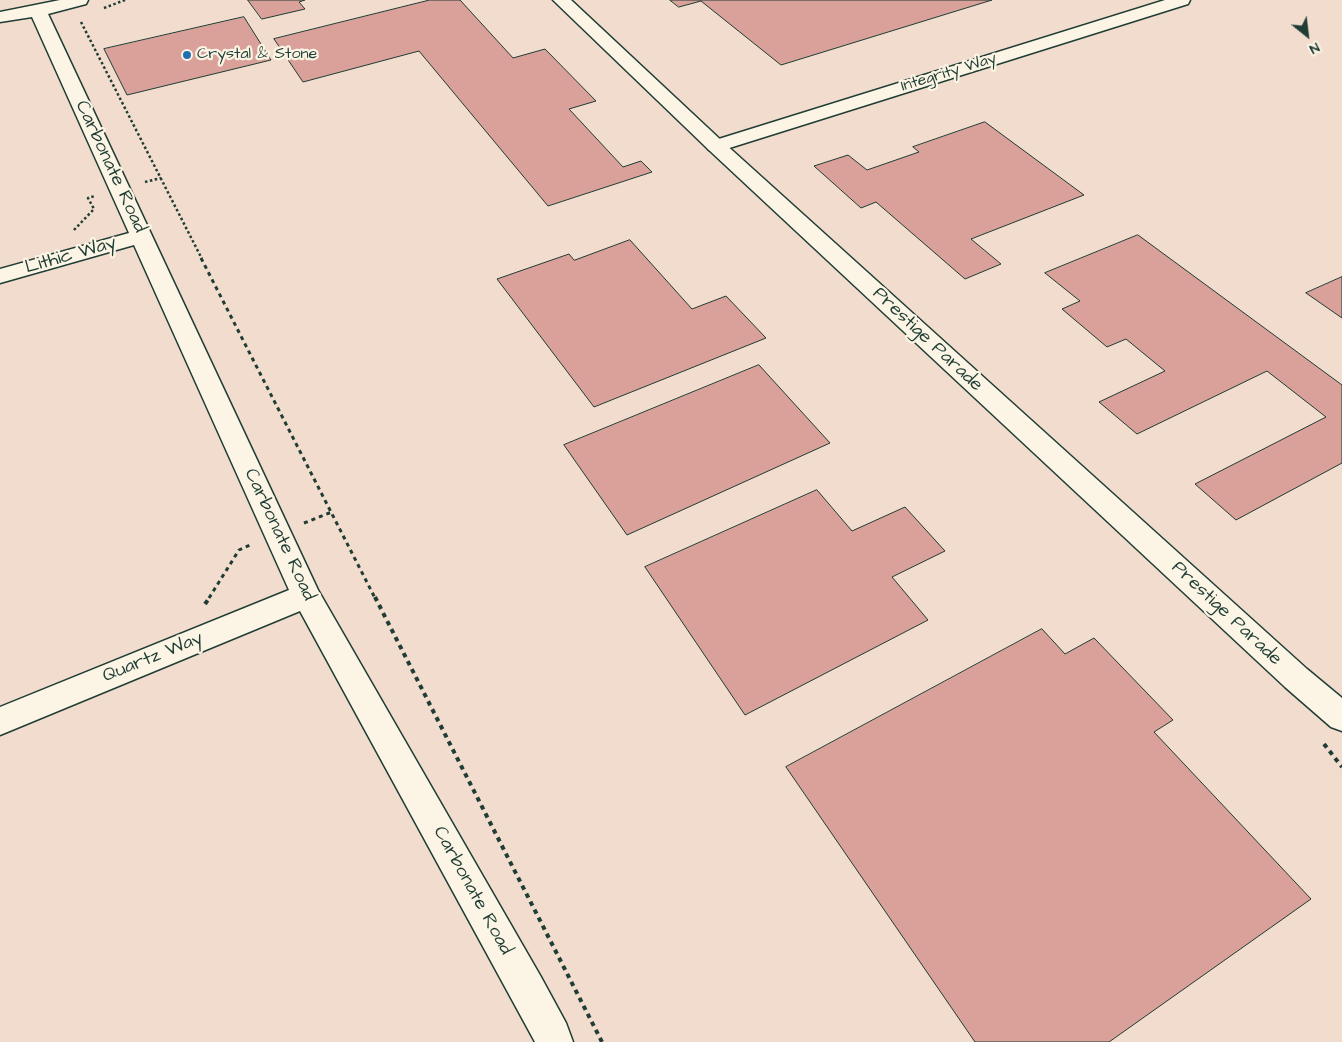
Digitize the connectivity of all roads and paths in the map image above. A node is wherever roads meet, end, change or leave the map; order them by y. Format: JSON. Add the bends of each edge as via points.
{"nodes":[{"id":1,"x":80,"y":0,"type":"edge"},
{"id":2,"x":561,"y":0,"type":"edge"},
{"id":3,"x":1182,"y":0,"type":"edge"},
{"id":4,"x":0,"y":17,"type":"edge"},
{"id":5,"x":42,"y":21,"type":"junction"},
{"id":6,"x":716,"y":146,"type":"junction"},
{"id":7,"x":161,"y":178,"type":"junction"},
{"id":8,"x":120,"y":189,"type":"junction"},
{"id":9,"x":70,"y":233,"type":"dead end"},
{"id":10,"x":141,"y":236,"type":"junction"},
{"id":11,"x":0,"y":276,"type":"edge"},
{"id":12,"x":332,"y":512,"type":"junction"},
{"id":13,"x":278,"y":534,"type":"junction"},
{"id":14,"x":306,"y":596,"type":"junction"},
{"id":15,"x":203,"y":607,"type":"dead end"},
{"id":16,"x":1296,"y":678,"type":"junction"},
{"id":17,"x":1342,"y":717,"type":"edge"},
{"id":18,"x":0,"y":722,"type":"edge"},
{"id":19,"x":1342,"y":739,"type":"edge"},
{"id":20,"x":554,"y":1042,"type":"edge"},
{"id":21,"x":602,"y":1042,"type":"edge"}],
"edges":[{"from":1,"to":5,"type":"street"},
{"from":2,"to":6,"type":"street","name":"Prestige Parade"},
{"from":3,"to":6,"type":"street","name":"Integrity Way"},
{"from":4,"to":5,"type":"street"},
{"from":5,"to":7,"type":"path","via":[[81,22]]},
{"from":5,"to":8,"type":"street","name":"Carbonate Road"},
{"from":6,"to":16,"type":"street","name":"Prestige Parade"},
{"from":7,"to":8,"type":"path"},
{"from":7,"to":12,"type":"path"},
{"from":8,"to":9,"type":"path","via":[[88,198],[94,210]]},
{"from":8,"to":10,"type":"street","name":"Carbonate Road"},
{"from":10,"to":11,"type":"street","name":"Lithic Way"},
{"from":10,"to":13,"type":"street","name":"Carbonate Road"},
{"from":12,"to":13,"type":"path"},
{"from":12,"to":21,"type":"path"},
{"from":13,"to":14,"type":"street","name":"Carbonate Road"},
{"from":13,"to":15,"type":"path","via":[[239,550]]},
{"from":14,"to":18,"type":"street","name":"Quartz Way"},
{"from":14,"to":20,"type":"street","name":"Carbonate Road","via":[[528,990]]},
{"from":16,"to":17,"type":"street","name":"Prestige Parade"},
{"from":16,"to":19,"type":"street","name":"Prestige Parade"}]}
